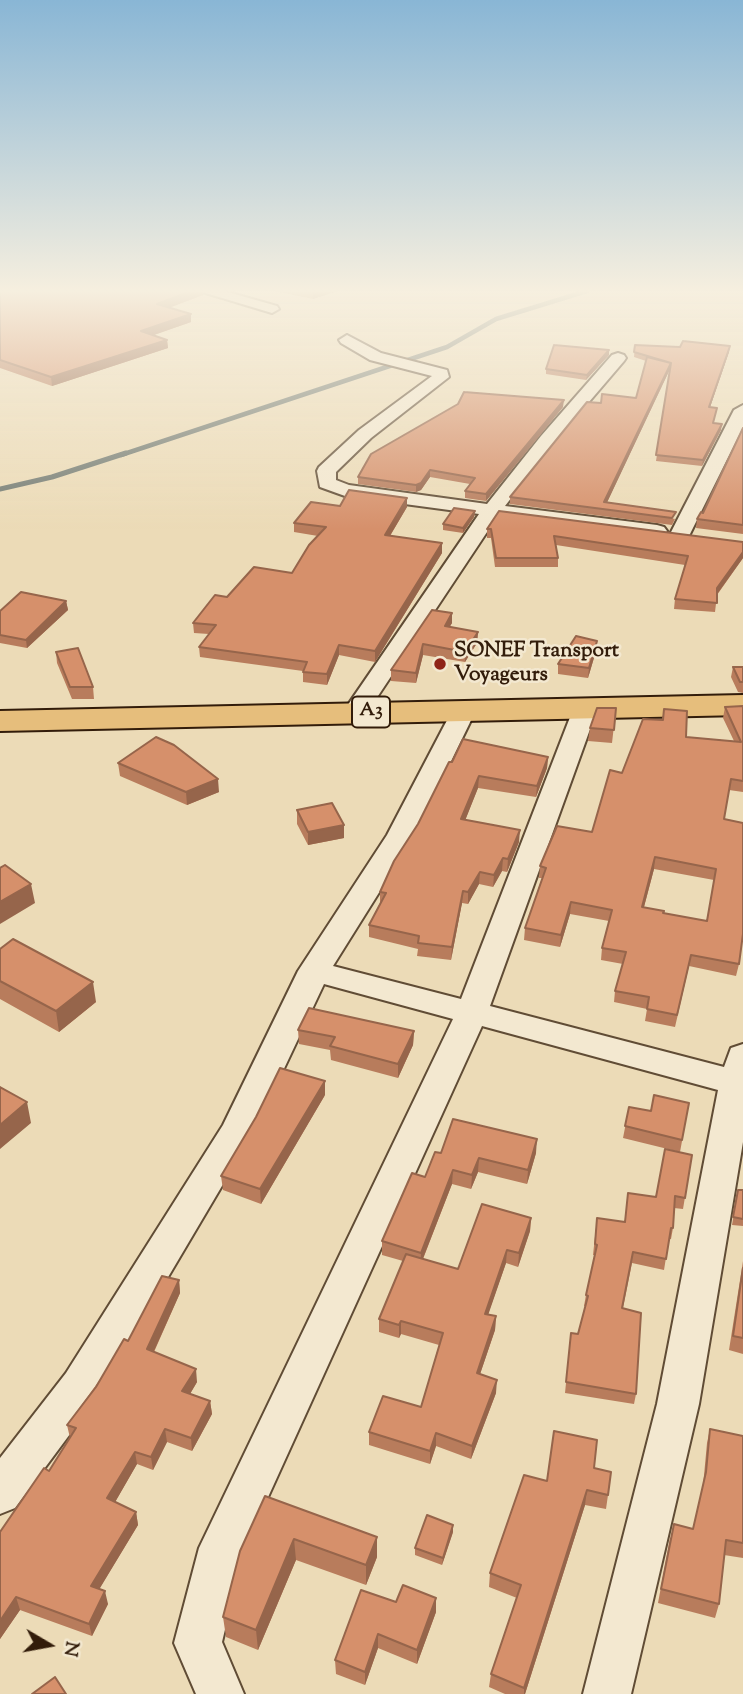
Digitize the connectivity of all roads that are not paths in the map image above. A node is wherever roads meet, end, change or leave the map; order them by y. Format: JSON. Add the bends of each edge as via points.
{"nodes":[{"id":1,"x":432,"y":370,"type":"edge"},
{"id":2,"x":608,"y":370,"type":"edge"},
{"id":3,"x":743,"y":410,"type":"edge"},
{"id":4,"x":492,"y":510,"type":"junction"},
{"id":5,"x":680,"y":534,"type":"junction"},
{"id":6,"x":705,"y":538,"type":"edge"},
{"id":7,"x":743,"y":705,"type":"edge"},
{"id":8,"x":586,"y":707,"type":"junction"},
{"id":9,"x":464,"y":710,"type":"junction"},
{"id":10,"x":355,"y":712,"type":"junction"},
{"id":11,"x":0,"y":721,"type":"edge"},
{"id":12,"x":314,"y":971,"type":"junction"},
{"id":13,"x":472,"y":1013,"type":"junction"},
{"id":14,"x":741,"y":1075,"type":"edge"},
{"id":15,"x":0,"y":1493,"type":"edge"},
{"id":16,"x":220,"y":1694,"type":"edge"},
{"id":17,"x":607,"y":1694,"type":"edge"}],
"edges":[{"from":1,"to":4,"type":"street","via":[[441,377],[365,434],[326,471],[327,483],[345,490]]},
{"from":2,"to":4,"type":"street"},
{"from":3,"to":5,"type":"street"},
{"from":4,"to":5,"type":"street"},
{"from":4,"to":10,"type":"street"},
{"from":5,"to":6,"type":"street"},
{"from":7,"to":8,"type":"highway","number":"A3"},
{"from":8,"to":9,"type":"highway","number":"A3"},
{"from":8,"to":13,"type":"street"},
{"from":9,"to":10,"type":"highway","number":"A3"},
{"from":9,"to":12,"type":"street","via":[[401,835]]},
{"from":10,"to":11,"type":"highway","number":"A3"},
{"from":12,"to":13,"type":"street"},
{"from":12,"to":15,"type":"street","via":[[238,1130],[81,1386]]},
{"from":13,"to":14,"type":"street"},
{"from":13,"to":16,"type":"street","via":[[222,1548],[198,1643]]},
{"from":14,"to":17,"type":"street","via":[[678,1404]]}]}
